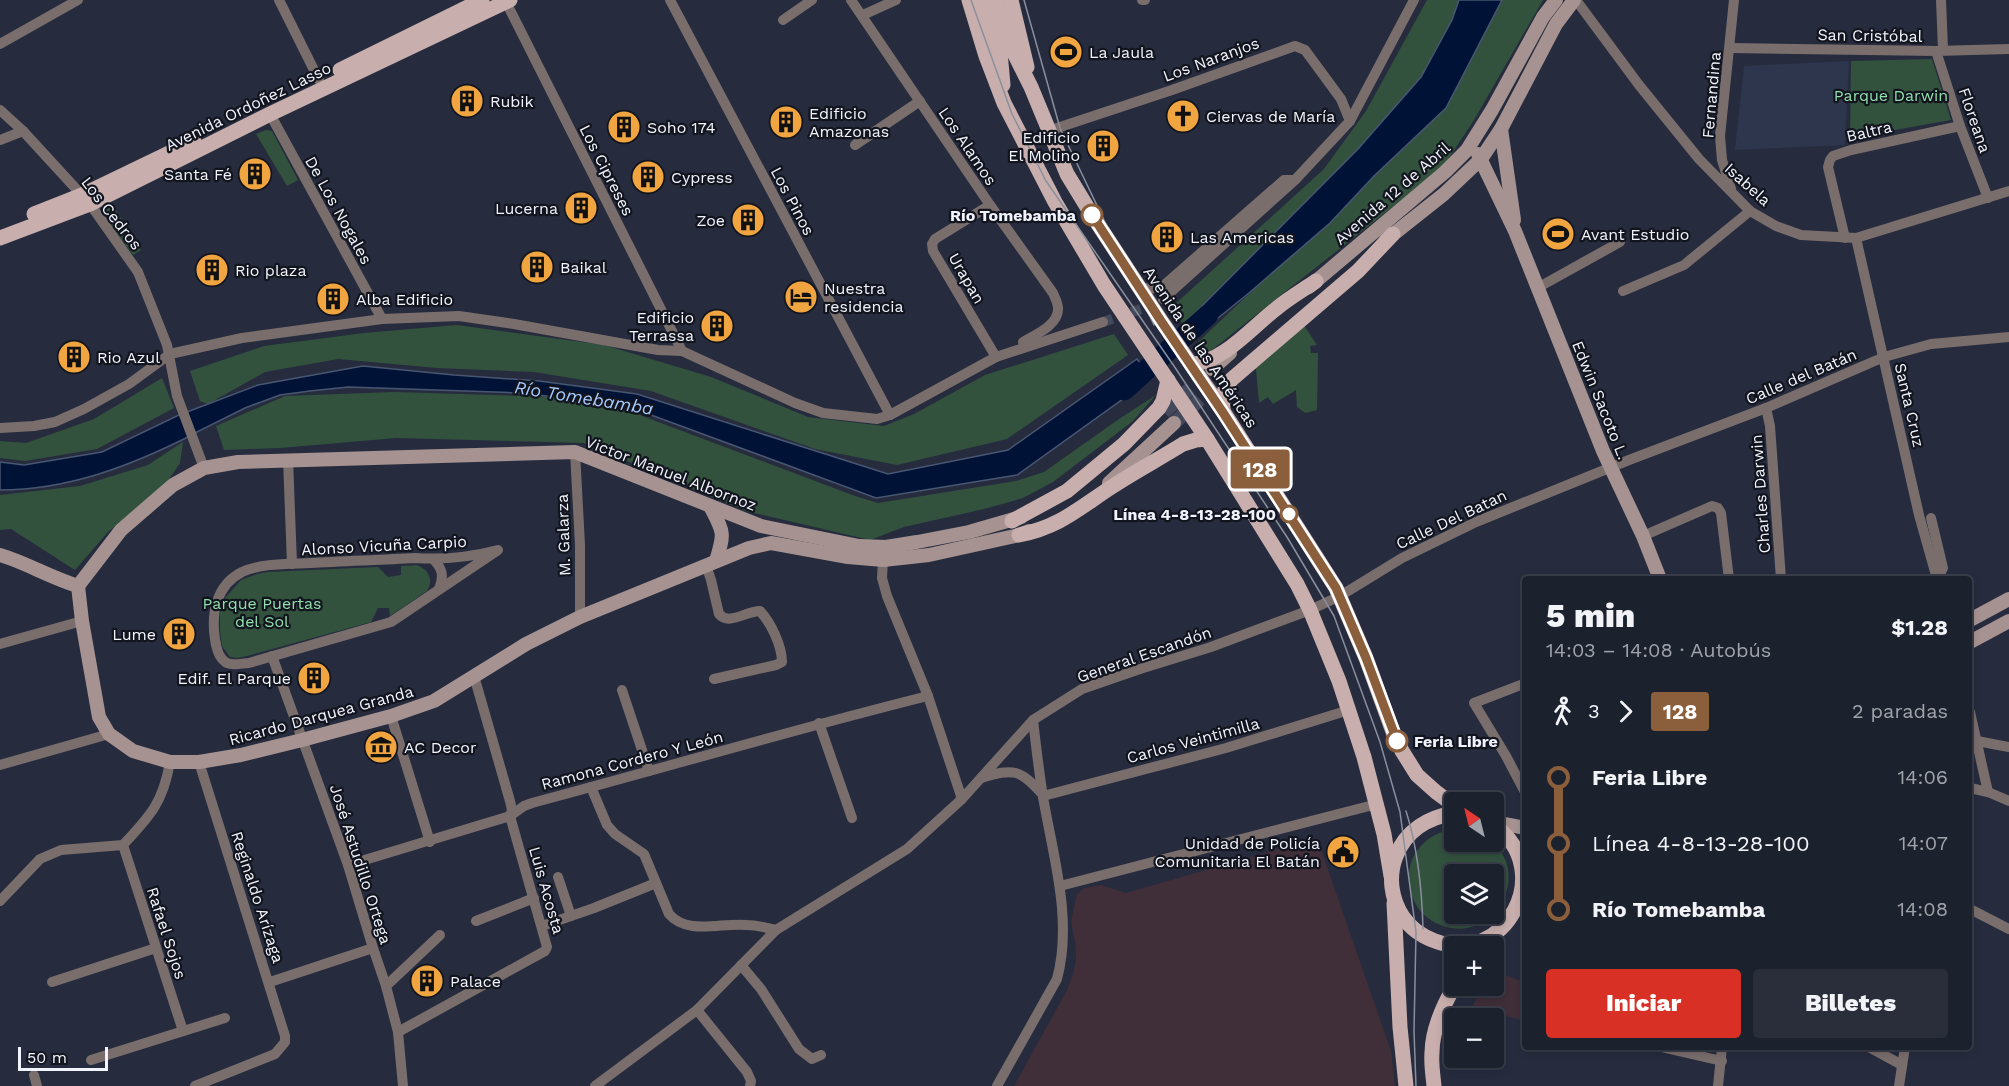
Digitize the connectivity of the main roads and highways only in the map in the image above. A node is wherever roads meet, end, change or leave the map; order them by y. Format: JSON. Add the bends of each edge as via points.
{"nodes":[{"id":1,"x":482,"y":0,"type":"edge"},
{"id":2,"x":969,"y":0,"type":"edge"},
{"id":3,"x":984,"y":0,"type":"edge"},
{"id":4,"x":996,"y":0,"type":"edge"},
{"id":5,"x":1011,"y":0,"type":"edge"},
{"id":6,"x":1556,"y":0,"type":"edge"},
{"id":7,"x":1575,"y":0,"type":"edge"},
{"id":8,"x":507,"y":1,"type":"edge"},
{"id":9,"x":1031,"y":87,"type":"junction"},
{"id":10,"x":1004,"y":103,"type":"junction"},
{"id":11,"x":1501,"y":129,"type":"junction"},
{"id":12,"x":1473,"y":141,"type":"junction"},
{"id":13,"x":1480,"y":159,"type":"junction"},
{"id":14,"x":86,"y":200,"type":"junction"},
{"id":15,"x":0,"y":227,"type":"edge"},
{"id":16,"x":1515,"y":231,"type":"junction"},
{"id":17,"x":1393,"y":234,"type":"junction"},
{"id":18,"x":0,"y":238,"type":"edge"},
{"id":19,"x":1316,"y":281,"type":"junction"},
{"id":20,"x":1191,"y":363,"type":"junction"},
{"id":21,"x":1212,"y":369,"type":"tunnel mouth"},
{"id":22,"x":1167,"y":379,"type":"junction"},
{"id":23,"x":1220,"y":381,"type":"tunnel mouth"},
{"id":24,"x":1222,"y":411,"type":"junction"},
{"id":25,"x":1207,"y":439,"type":"junction"},
{"id":26,"x":710,"y":506,"type":"junction"},
{"id":27,"x":744,"y":519,"type":"junction"},
{"id":28,"x":1012,"y":521,"type":"junction"},
{"id":29,"x":1019,"y":535,"type":"junction"},
{"id":30,"x":771,"y":543,"type":"joint"},
{"id":31,"x":734,"y":554,"type":"junction"},
{"id":32,"x":0,"y":555,"type":"edge"},
{"id":33,"x":711,"y":563,"type":"junction"},
{"id":34,"x":1659,"y":576,"type":"edge"},
{"id":35,"x":78,"y":586,"type":"junction"},
{"id":36,"x":2009,"y":599,"type":"edge"},
{"id":37,"x":1972,"y":619,"type":"edge"},
{"id":38,"x":2009,"y":621,"type":"edge"},
{"id":39,"x":1972,"y":641,"type":"edge"},
{"id":40,"x":1444,"y":799,"type":"edge"},
{"id":41,"x":1444,"y":815,"type":"edge"},
{"id":42,"x":1504,"y":825,"type":"edge"},
{"id":43,"x":1522,"y":828,"type":"edge"},
{"id":44,"x":1504,"y":832,"type":"edge"},
{"id":45,"x":1391,"y":876,"type":"junction"},
{"id":46,"x":1522,"y":876,"type":"edge"},
{"id":47,"x":1393,"y":897,"type":"junction"},
{"id":48,"x":1521,"y":902,"type":"edge"},
{"id":49,"x":1496,"y":932,"type":"junction"},
{"id":50,"x":1493,"y":936,"type":"edge"},
{"id":51,"x":1449,"y":996,"type":"edge"},
{"id":52,"x":1406,"y":1086,"type":"edge"},
{"id":53,"x":1434,"y":1086,"type":"edge"}],
"edges":[{"from":1,"to":14,"type":"main road","name":"Avenida Ordoñez Lasso"},
{"from":2,"to":10,"type":"main road"},
{"from":3,"to":10,"type":"main road","via":[[999,52]]},
{"from":4,"to":9,"type":"main road","name":"Avenida de las Américas","via":[[1008,41]]},
{"from":5,"to":9,"type":"main road","name":"Avenida de las Américas"},
{"from":6,"to":12,"type":"main road","name":"Avenida 12 de Abril"},
{"from":7,"to":11,"type":"main road","name":"Avenida 12 de Abril","via":[[1556,24]]},
{"from":8,"to":14,"type":"main road","name":"Avenida Ordoñez Lasso"},
{"from":9,"to":20,"type":"main road","name":"Avenida de las Américas","via":[[1067,174]]},
{"from":10,"to":22,"type":"main road","via":[[1071,230]]},
{"from":11,"to":13,"type":"main road","name":"Avenida 12 de Abril"},
{"from":11,"to":16,"type":"main road","name":"Edwin Sacoto L."},
{"from":12,"to":13,"type":"main road","name":"Edwin Sacoto L."},
{"from":12,"to":19,"type":"main road","name":"Avenida 12 de Abril","via":[[1445,172]]},
{"from":13,"to":16,"type":"main road","name":"Edwin Sacoto L."},
{"from":13,"to":17,"type":"main road","name":"Avenida 12 de Abril","via":[[1444,194]]},
{"from":14,"to":15,"type":"main road","name":"Avenida Ordoñez Lasso"},
{"from":14,"to":18,"type":"main road","name":"Avenida Ordoñez Lasso"},
{"from":16,"to":34,"type":"main road","name":"Edwin Sacoto L.","via":[[1610,468]]},
{"from":17,"to":23,"type":"main road"},
{"from":17,"to":24,"type":"main road","via":[[1358,271],[1232,379],[1222,398]]},
{"from":19,"to":20,"type":"main road","via":[[1214,358]]},
{"from":19,"to":21,"type":"main road"},
{"from":20,"to":24,"type":"main road","name":"Avenida de las Américas"},
{"from":22,"to":25,"type":"main road"},
{"from":22,"to":28,"type":"main road","via":[[1159,408],[1124,444],[1067,490]]},
{"from":24,"to":40,"type":"main road","name":"Avenida de las Américas","via":[[1340,596],[1402,751],[1417,775]]},
{"from":25,"to":29,"type":"main road","via":[[1183,444],[1057,524]]},
{"from":25,"to":45,"type":"main road","via":[[1310,610],[1349,710],[1377,804]]},
{"from":26,"to":27,"type":"main road","name":"Victor Manuel Albornoz"},
{"from":26,"to":33,"type":"main road","via":[[723,534]]},
{"from":26,"to":35,"type":"main road","name":"Victor Manuel Albornoz","via":[[575,452],[238,462],[204,468],[173,485],[121,530]]},
{"from":27,"to":28,"type":"main road","name":"Victor Manuel Albornoz","via":[[859,546],[886,547]]},
{"from":27,"to":31,"type":"main road","via":[[727,540]]},
{"from":28,"to":29,"type":"main road","name":"Victor Manuel Albornoz","via":[[1054,504],[1078,489],[1169,417],[1113,480],[1060,516]]},
{"from":29,"to":30,"type":"main road","name":"Victor Manuel Albornoz","via":[[929,555],[883,560]]},
{"from":30,"to":31,"type":"main road","name":"Ricardo Darquea Granda"},
{"from":31,"to":33,"type":"main road","name":"Ricardo Darquea Granda"},
{"from":32,"to":35,"type":"main road"},
{"from":33,"to":35,"type":"main road","name":"Ricardo Darquea Granda","via":[[580,617],[526,644],[434,702],[302,740],[199,762],[170,762],[133,751],[109,734],[99,717]]},
{"from":36,"to":37,"type":"main road"},
{"from":38,"to":39,"type":"main road"},
{"from":41,"to":45,"type":"main road","via":[[1412,831],[1397,851]]},
{"from":42,"to":43,"type":"main road"},
{"from":44,"to":46,"type":"main road","via":[[1520,859]]},
{"from":45,"to":47,"type":"main road"},
{"from":47,"to":49,"type":"main road","via":[[1411,927],[1442,944],[1480,941]]},
{"from":47,"to":52,"type":"main road"},
{"from":48,"to":49,"type":"main road"},
{"from":49,"to":50,"type":"main road"},
{"from":51,"to":53,"type":"main road","via":[[1431,1051]]}]}
